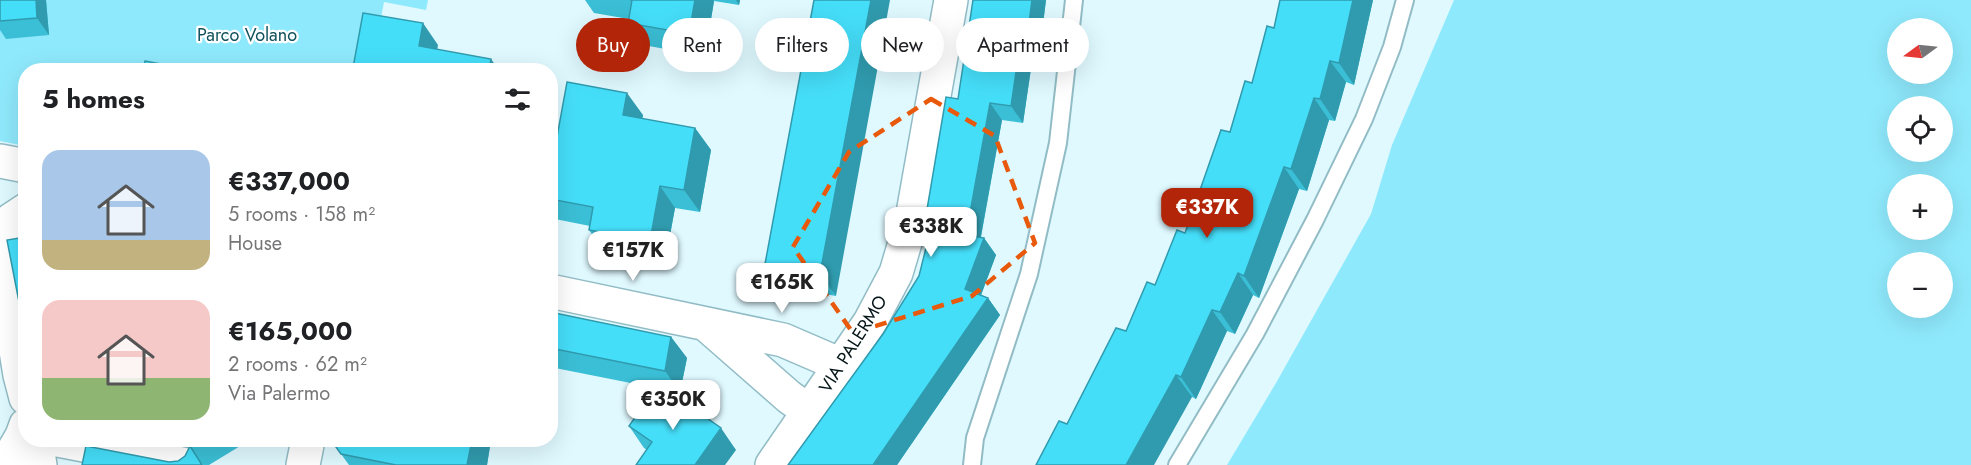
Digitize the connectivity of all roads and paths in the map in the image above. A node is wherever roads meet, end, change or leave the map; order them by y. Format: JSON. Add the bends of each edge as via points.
{"nodes":[{"id":1,"x":951,"y":0,"type":"edge"},
{"id":2,"x":1074,"y":0,"type":"edge"},
{"id":3,"x":1405,"y":0,"type":"edge"},
{"id":4,"x":0,"y":161,"type":"edge"},
{"id":5,"x":18,"y":164,"type":"edge"},
{"id":6,"x":18,"y":215,"type":"edge"},
{"id":7,"x":0,"y":233,"type":"edge"},
{"id":8,"x":0,"y":253,"type":"edge"},
{"id":9,"x":558,"y":293,"type":"edge"},
{"id":10,"x":704,"y":323,"type":"junction"},
{"id":11,"x":841,"y":365,"type":"junction"},
{"id":12,"x":15,"y":378,"type":"edge"},
{"id":13,"x":810,"y":412,"type":"junction"},
{"id":14,"x":18,"y":443,"type":"edge"},
{"id":15,"x":37,"y":447,"type":"edge"},
{"id":16,"x":94,"y":447,"type":"edge"},
{"id":17,"x":307,"y":447,"type":"edge"},
{"id":18,"x":5,"y":465,"type":"edge"},
{"id":19,"x":39,"y":465,"type":"edge"},
{"id":20,"x":187,"y":465,"type":"edge"},
{"id":21,"x":303,"y":465,"type":"edge"},
{"id":22,"x":772,"y":465,"type":"edge"},
{"id":23,"x":972,"y":465,"type":"edge"},
{"id":24,"x":1177,"y":465,"type":"edge"}],
"edges":[{"from":1,"to":11,"type":"street","name":"VIA PALERMO","via":[[905,246],[884,297]]},
{"from":2,"to":23,"type":"lane","via":[[1058,143],[1029,274],[975,438]]},
{"from":3,"to":24,"type":"lane","via":[[1392,47],[1364,119],[1320,210],[1254,334]]},
{"from":4,"to":5,"type":"street"},
{"from":6,"to":7,"type":"street"},
{"from":8,"to":12,"type":"street"},
{"from":9,"to":10,"type":"street"},
{"from":10,"to":11,"type":"street","via":[[783,340]]},
{"from":10,"to":13,"type":"street"},
{"from":11,"to":13,"type":"street","name":"VIA PALERMO"},
{"from":13,"to":22,"type":"street","name":"VIA PALERMO"},
{"from":14,"to":18,"type":"street"},
{"from":15,"to":19,"type":"street"},
{"from":16,"to":20,"type":"street"},
{"from":17,"to":21,"type":"street"}]}
